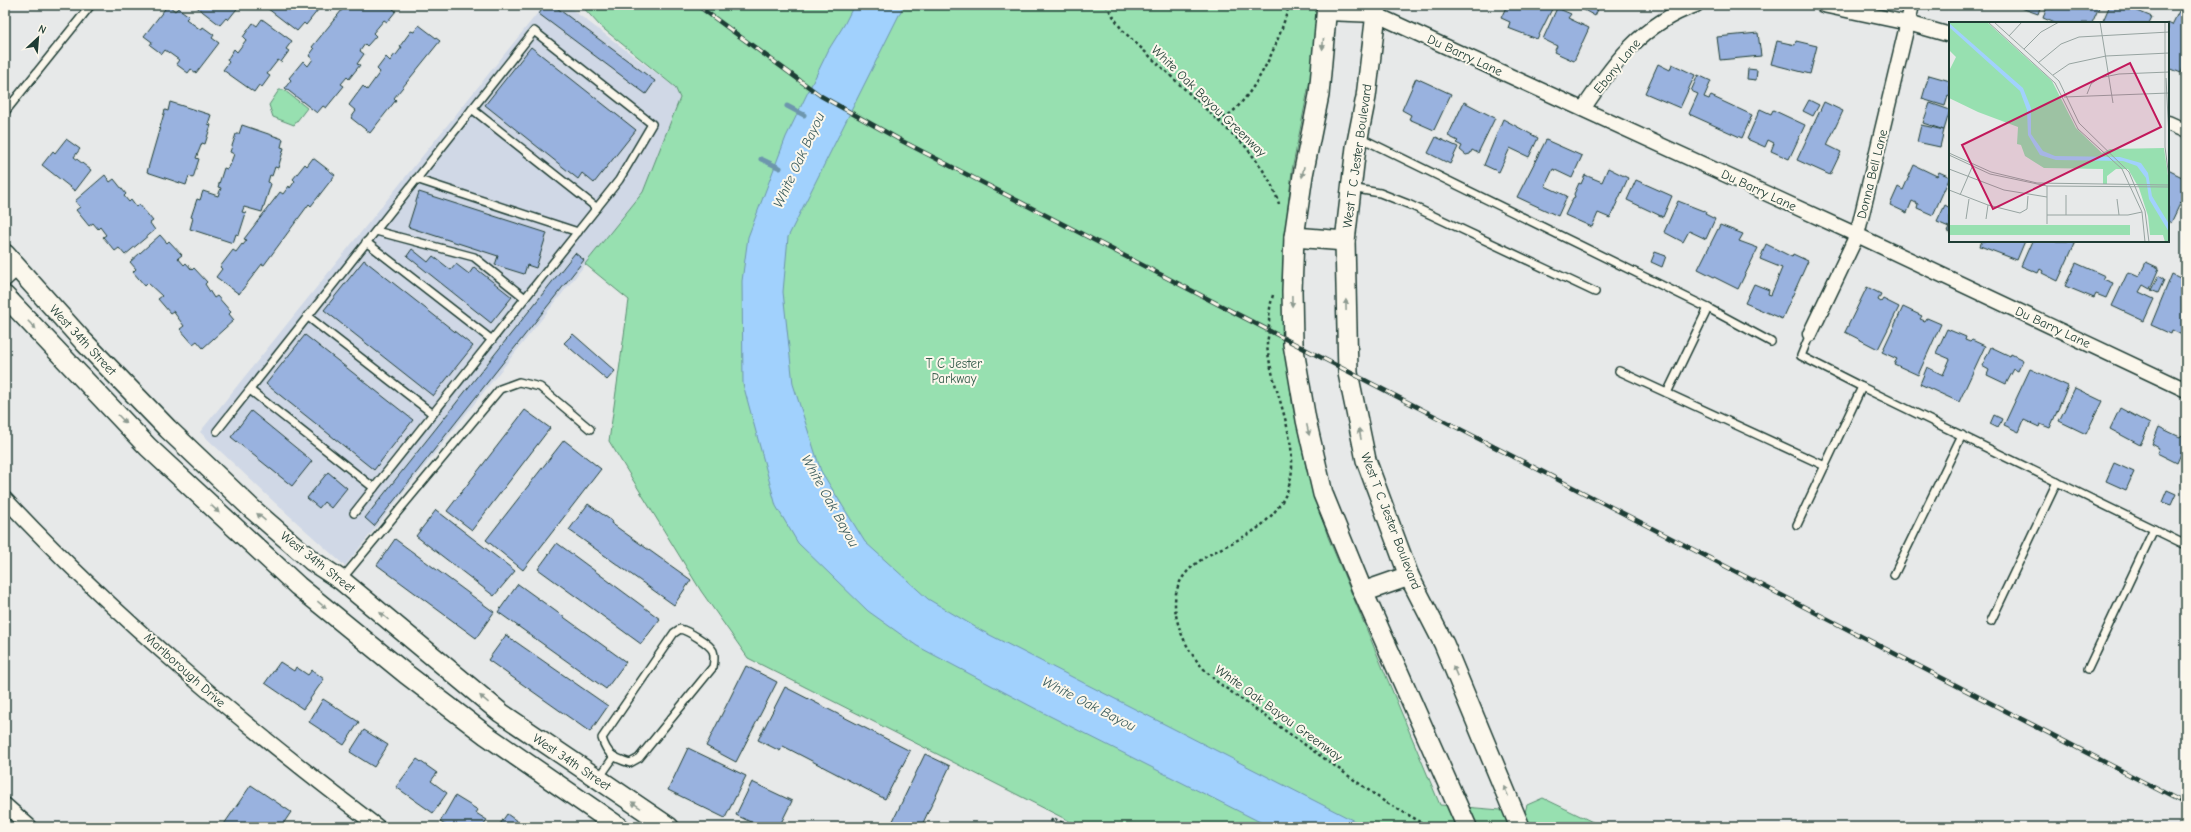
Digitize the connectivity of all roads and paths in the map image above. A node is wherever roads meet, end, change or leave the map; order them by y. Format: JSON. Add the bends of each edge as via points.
{"nodes":[{"id":1,"x":91,"y":5,"type":"edge"},
{"id":2,"x":1106,"y":5,"type":"edge"},
{"id":3,"x":1289,"y":5,"type":"edge"},
{"id":4,"x":1696,"y":5,"type":"edge"},
{"id":5,"x":1823,"y":5,"type":"edge"},
{"id":6,"x":1912,"y":5,"type":"edge"},
{"id":7,"x":1326,"y":9,"type":"edge"},
{"id":8,"x":1377,"y":10,"type":"edge"},
{"id":9,"x":1908,"y":23,"type":"junction"},
{"id":10,"x":1949,"y":35,"type":"edge"},
{"id":11,"x":472,"y":109,"type":"junction"},
{"id":12,"x":1584,"y":109,"type":"junction"},
{"id":13,"x":5,"y":112,"type":"edge"},
{"id":14,"x":1219,"y":122,"type":"junction"},
{"id":15,"x":2169,"y":123,"type":"edge"},
{"id":16,"x":2186,"y":131,"type":"edge"},
{"id":17,"x":1357,"y":136,"type":"junction"},
{"id":18,"x":416,"y":180,"type":"junction"},
{"id":19,"x":1351,"y":188,"type":"junction"},
{"id":20,"x":1280,"y":207,"type":"dead end"},
{"id":21,"x":597,"y":208,"type":"junction"},
{"id":22,"x":376,"y":231,"type":"junction"},
{"id":23,"x":578,"y":232,"type":"junction"},
{"id":24,"x":1857,"y":235,"type":"junction"},
{"id":25,"x":1294,"y":237,"type":"junction"},
{"id":26,"x":1345,"y":241,"type":"junction"},
{"id":27,"x":366,"y":242,"type":"junction"},
{"id":28,"x":5,"y":254,"type":"edge"},
{"id":29,"x":11,"y":274,"type":"edge"},
{"id":30,"x":1275,"y":288,"type":"dead end"},
{"id":31,"x":1595,"y":292,"type":"dead end"},
{"id":32,"x":5,"y":296,"type":"edge"},
{"id":33,"x":525,"y":298,"type":"junction"},
{"id":34,"x":1708,"y":308,"type":"junction"},
{"id":35,"x":308,"y":316,"type":"junction"},
{"id":36,"x":1810,"y":334,"type":"joint"},
{"id":37,"x":492,"y":340,"type":"junction"},
{"id":38,"x":1771,"y":342,"type":"dead end"},
{"id":39,"x":1619,"y":372,"type":"dead end"},
{"id":40,"x":1862,"y":387,"type":"junction"},
{"id":41,"x":250,"y":390,"type":"junction"},
{"id":42,"x":2186,"y":390,"type":"edge"},
{"id":43,"x":1667,"y":394,"type":"junction"},
{"id":44,"x":433,"y":414,"type":"junction"},
{"id":45,"x":590,"y":428,"type":"dead end"},
{"id":46,"x":168,"y":429,"type":"junction"},
{"id":47,"x":217,"y":431,"type":"dead end"},
{"id":48,"x":1962,"y":435,"type":"junction"},
{"id":49,"x":148,"y":447,"type":"junction"},
{"id":50,"x":1825,"y":466,"type":"junction"},
{"id":51,"x":2057,"y":482,"type":"junction"},
{"id":52,"x":374,"y":488,"type":"junction"},
{"id":53,"x":5,"y":498,"type":"edge"},
{"id":54,"x":354,"y":512,"type":"dead end"},
{"id":55,"x":1797,"y":525,"type":"dead end"},
{"id":56,"x":2154,"y":529,"type":"junction"},
{"id":57,"x":2186,"y":545,"type":"edge"},
{"id":58,"x":312,"y":561,"type":"junction"},
{"id":59,"x":1894,"y":575,"type":"dead end"},
{"id":60,"x":1408,"y":576,"type":"junction"},
{"id":61,"x":341,"y":580,"type":"junction"},
{"id":62,"x":298,"y":586,"type":"junction"},
{"id":63,"x":1363,"y":592,"type":"junction"},
{"id":64,"x":1991,"y":621,"type":"dead end"},
{"id":65,"x":2088,"y":669,"type":"dead end"},
{"id":66,"x":502,"y":713,"type":"junction"},
{"id":67,"x":486,"y":735,"type":"junction"},
{"id":68,"x":614,"y":758,"type":"junction"},
{"id":69,"x":598,"y":779,"type":"junction"},
{"id":70,"x":5,"y":805,"type":"edge"},
{"id":71,"x":30,"y":827,"type":"edge"},
{"id":72,"x":378,"y":827,"type":"edge"},
{"id":73,"x":619,"y":827,"type":"edge"},
{"id":74,"x":668,"y":827,"type":"edge"},
{"id":75,"x":1048,"y":827,"type":"edge"},
{"id":76,"x":1071,"y":827,"type":"edge"},
{"id":77,"x":1430,"y":827,"type":"edge"},
{"id":78,"x":1467,"y":827,"type":"edge"},
{"id":79,"x":1520,"y":827,"type":"edge"}],
"edges":[{"from":1,"to":13,"type":"lane"},
{"from":2,"to":14,"type":"path","name":"White Oak Bayou Greenway","via":[[1122,30]]},
{"from":3,"to":14,"type":"path","via":[[1279,39],[1266,64],[1240,105]]},
{"from":4,"to":12,"type":"street","name":"Ebony Lane","via":[[1673,13],[1637,39],[1604,78]]},
{"from":5,"to":9,"type":"street"},
{"from":6,"to":9,"type":"street","name":"Donna Bell Lane"},
{"from":7,"to":8,"type":"street","name":"Du Barry Lane"},
{"from":7,"to":25,"type":"main road","one_way":true,"via":[[1319,95]]},
{"from":8,"to":12,"type":"street","name":"Du Barry Lane"},
{"from":8,"to":17,"type":"main road","name":"West T C Jester Boulevard","via":[[1366,97]]},
{"from":9,"to":10,"type":"street"},
{"from":9,"to":24,"type":"street","name":"Donna Bell Lane"},
{"from":11,"to":18,"type":"lane"},
{"from":11,"to":21,"type":"lane"},
{"from":11,"to":21,"type":"lane","via":[[534,30],[541,35],[652,124],[619,180]]},
{"from":12,"to":24,"type":"street","name":"Du Barry Lane"},
{"from":14,"to":20,"type":"path","name":"White Oak Bayou Greenway","via":[[1245,146],[1263,168],[1274,188]]},
{"from":15,"to":16,"type":"street"},
{"from":17,"to":19,"type":"main road","name":"West T C Jester Boulevard"},
{"from":17,"to":34,"type":"lane"},
{"from":18,"to":22,"type":"lane"},
{"from":18,"to":23,"type":"lane"},
{"from":19,"to":26,"type":"main road","name":"West T C Jester Boulevard"},
{"from":19,"to":31,"type":"lane","via":[[1380,193],[1408,204]]},
{"from":21,"to":23,"type":"lane"},
{"from":22,"to":27,"type":"lane"},
{"from":22,"to":33,"type":"lane","via":[[474,258]]},
{"from":23,"to":33,"type":"lane"},
{"from":24,"to":36,"type":"street","name":"Donna Bell Lane"},
{"from":24,"to":42,"type":"street","name":"Du Barry Lane"},
{"from":25,"to":26,"type":"main road"},
{"from":25,"to":63,"type":"main road","one_way":true,"via":[[1293,344],[1306,420],[1323,494]]},
{"from":60,"to":26,"type":"main road","name":"West T C Jester Boulevard","one_way":true,"via":[[1366,460],[1348,373]]},
{"from":27,"to":35,"type":"lane"},
{"from":27,"to":37,"type":"lane"},
{"from":28,"to":29,"type":"main road","name":"West 34th Street"},
{"from":29,"to":46,"type":"main road","name":"West 34th Street"},
{"from":30,"to":77,"type":"path","name":"White Oak Bayou Greenway","via":[[1268,312],[1267,345],[1292,455],[1291,475],[1285,495],[1273,514],[1257,529],[1194,563],[1180,580],[1175,597],[1180,633],[1203,670],[1220,684],[1385,802]]},
{"from":32,"to":49,"type":"main road","name":"West 34th Street","one_way":true},
{"from":33,"to":37,"type":"lane"},
{"from":34,"to":38,"type":"lane"},
{"from":34,"to":43,"type":"lane"},
{"from":35,"to":41,"type":"lane"},
{"from":35,"to":44,"type":"lane"},
{"from":36,"to":40,"type":"lane","via":[[1801,356]]},
{"from":37,"to":44,"type":"lane"},
{"from":39,"to":43,"type":"lane"},
{"from":40,"to":48,"type":"lane"},
{"from":40,"to":50,"type":"lane"},
{"from":41,"to":47,"type":"lane"},
{"from":41,"to":52,"type":"lane"},
{"from":43,"to":50,"type":"lane"},
{"from":44,"to":52,"type":"lane"},
{"from":45,"to":61,"type":"lane","via":[[540,387],[519,382],[500,389]]},
{"from":46,"to":49,"type":"main road"},
{"from":58,"to":46,"type":"main road","name":"West 34th Street","one_way":true,"via":[[251,508]]},
{"from":48,"to":51,"type":"lane"},
{"from":48,"to":59,"type":"lane"},
{"from":49,"to":62,"type":"main road","name":"West 34th Street","one_way":true},
{"from":50,"to":55,"type":"lane"},
{"from":51,"to":56,"type":"lane"},
{"from":51,"to":64,"type":"lane"},
{"from":52,"to":54,"type":"lane"},
{"from":53,"to":72,"type":"street","name":"Marlborough Drive","via":[[108,601],[209,693]]},
{"from":56,"to":57,"type":"lane"},
{"from":56,"to":65,"type":"lane"},
{"from":58,"to":61,"type":"main road","name":"West 34th Street"},
{"from":58,"to":62,"type":"main road"},
{"from":60,"to":63,"type":"main road"},
{"from":79,"to":60,"type":"main road","name":"West T C Jester Boulevard","one_way":true,"via":[[1444,644]]},
{"from":66,"to":61,"type":"main road","name":"West 34th Street","one_way":true},
{"from":62,"to":67,"type":"main road","name":"West 34th Street","one_way":true},
{"from":63,"to":78,"type":"main road"},
{"from":66,"to":67,"type":"main road"},
{"from":66,"to":69,"type":"main road","name":"West 34th Street"},
{"from":67,"to":73,"type":"main road","name":"West 34th Street"},
{"from":68,"to":68,"type":"lane","via":[[630,763],[639,758],[713,667],[712,650],[689,631],[680,629],[674,633],[602,738]]},
{"from":68,"to":69,"type":"lane"},
{"from":74,"to":69,"type":"main road","name":"West 34th Street","one_way":true},
{"from":70,"to":71,"type":"street"},
{"from":75,"to":76,"type":"path","via":[[1053,818]]}]}
